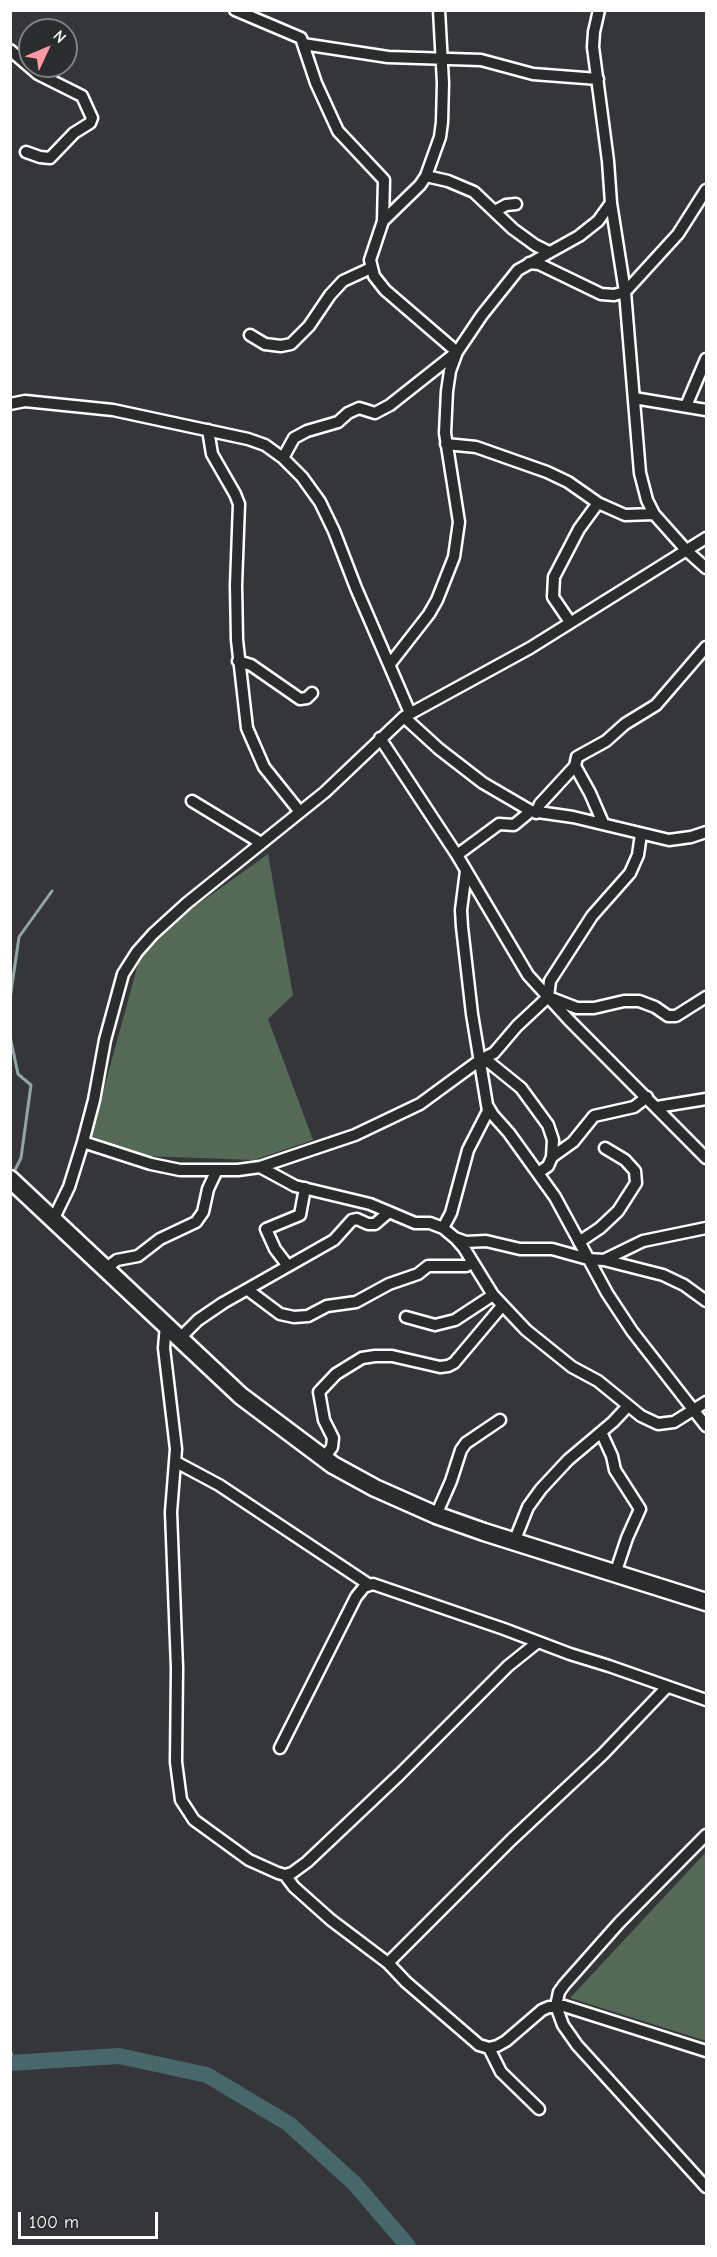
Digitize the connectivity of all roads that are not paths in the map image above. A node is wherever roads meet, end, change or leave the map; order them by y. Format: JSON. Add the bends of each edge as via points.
{"nodes":[{"id":1,"x":235,"y":10,"type":"edge"},
{"id":2,"x":439,"y":10,"type":"edge"},
{"id":3,"x":589,"y":10,"type":"edge"},
{"id":4,"x":599,"y":10,"type":"edge"},
{"id":5,"x":594,"y":32,"type":"junction"},
{"id":6,"x":303,"y":44,"type":"junction"},
{"id":7,"x":10,"y":50,"type":"edge"},
{"id":8,"x":442,"y":57,"type":"junction"},
{"id":9,"x":598,"y":79,"type":"junction"},
{"id":10,"x":26,"y":152,"type":"dead end"},
{"id":11,"x":426,"y":176,"type":"junction"},
{"id":12,"x":706,"y":190,"type":"edge"},
{"id":13,"x":611,"y":203,"type":"junction"},
{"id":14,"x":516,"y":204,"type":"dead end"},
{"id":15,"x":495,"y":211,"type":"junction"},
{"id":16,"x":383,"y":221,"type":"junction"},
{"id":17,"x":549,"y":252,"type":"junction"},
{"id":18,"x":529,"y":262,"type":"junction"},
{"id":19,"x":371,"y":268,"type":"junction"},
{"id":20,"x":625,"y":292,"type":"junction"},
{"id":21,"x":250,"y":335,"type":"dead end"},
{"id":22,"x":457,"y":352,"type":"junction"},
{"id":23,"x":706,"y":359,"type":"edge"},
{"id":24,"x":634,"y":398,"type":"junction"},
{"id":25,"x":10,"y":404,"type":"edge"},
{"id":26,"x":687,"y":406,"type":"junction"},
{"id":27,"x":706,"y":411,"type":"edge"},
{"id":28,"x":208,"y":430,"type":"junction"},
{"id":29,"x":446,"y":444,"type":"junction"},
{"id":30,"x":283,"y":458,"type":"junction"},
{"id":31,"x":598,"y":503,"type":"junction"},
{"id":32,"x":654,"y":514,"type":"junction"},
{"id":33,"x":706,"y":538,"type":"edge"},
{"id":34,"x":687,"y":551,"type":"junction"},
{"id":35,"x":706,"y":568,"type":"edge"},
{"id":36,"x":570,"y":622,"type":"junction"},
{"id":37,"x":706,"y":647,"type":"edge"},
{"id":38,"x":238,"y":661,"type":"junction"},
{"id":39,"x":390,"y":664,"type":"junction"},
{"id":40,"x":312,"y":693,"type":"dead end"},
{"id":41,"x":407,"y":715,"type":"junction"},
{"id":42,"x":380,"y":738,"type":"junction"},
{"id":43,"x":575,"y":766,"type":"junction"},
{"id":44,"x":192,"y":801,"type":"dead end"},
{"id":45,"x":300,"y":812,"type":"junction"},
{"id":46,"x":533,"y":812,"type":"junction"},
{"id":47,"x":603,"y":823,"type":"junction"},
{"id":48,"x":706,"y":832,"type":"edge"},
{"id":49,"x":641,"y":834,"type":"junction"},
{"id":50,"x":261,"y":843,"type":"junction"},
{"id":51,"x":457,"y":855,"type":"junction"},
{"id":52,"x":466,"y":871,"type":"junction"},
{"id":53,"x":548,"y":997,"type":"junction"},
{"id":54,"x":706,"y":997,"type":"edge"},
{"id":55,"x":480,"y":1060,"type":"junction"},
{"id":56,"x":647,"y":1096,"type":"junction"},
{"id":57,"x":706,"y":1100,"type":"edge"},
{"id":58,"x":488,"y":1105,"type":"junction"},
{"id":59,"x":657,"y":1107,"type":"junction"},
{"id":60,"x":83,"y":1142,"type":"junction"},
{"id":61,"x":605,"y":1148,"type":"dead end"},
{"id":62,"x":552,"y":1157,"type":"junction"},
{"id":63,"x":706,"y":1158,"type":"edge"},
{"id":64,"x":260,"y":1167,"type":"junction"},
{"id":65,"x":217,"y":1170,"type":"junction"},
{"id":66,"x":538,"y":1173,"type":"junction"},
{"id":67,"x":10,"y":1179,"type":"edge"},
{"id":68,"x":305,"y":1188,"type":"junction"},
{"id":69,"x":389,"y":1212,"type":"junction"},
{"id":70,"x":53,"y":1220,"type":"junction"},
{"id":71,"x":443,"y":1228,"type":"junction"},
{"id":72,"x":706,"y":1228,"type":"edge"},
{"id":73,"x":455,"y":1238,"type":"junction"},
{"id":74,"x":579,"y":1242,"type":"junction"},
{"id":75,"x":588,"y":1259,"type":"junction"},
{"id":76,"x":603,"y":1260,"type":"junction"},
{"id":77,"x":472,"y":1263,"type":"junction"},
{"id":78,"x":288,"y":1266,"type":"junction"},
{"id":79,"x":105,"y":1269,"type":"junction"},
{"id":80,"x":249,"y":1290,"type":"junction"},
{"id":81,"x":493,"y":1294,"type":"junction"},
{"id":82,"x":706,"y":1301,"type":"edge"},
{"id":83,"x":502,"y":1306,"type":"junction"},
{"id":84,"x":406,"y":1317,"type":"dead end"},
{"id":85,"x":166,"y":1325,"type":"junction"},
{"id":86,"x":180,"y":1338,"type":"junction"},
{"id":87,"x":706,"y":1394,"type":"edge"},
{"id":88,"x":706,"y":1402,"type":"edge"},
{"id":89,"x":628,"y":1406,"type":"junction"},
{"id":90,"x":695,"y":1410,"type":"junction"},
{"id":91,"x":706,"y":1413,"type":"edge"},
{"id":92,"x":500,"y":1420,"type":"dead end"},
{"id":93,"x":706,"y":1426,"type":"edge"},
{"id":94,"x":601,"y":1432,"type":"junction"},
{"id":95,"x":324,"y":1458,"type":"junction"},
{"id":96,"x":176,"y":1462,"type":"junction"},
{"id":97,"x":436,"y":1515,"type":"junction"},
{"id":98,"x":514,"y":1542,"type":"junction"},
{"id":99,"x":615,"y":1574,"type":"junction"},
{"id":100,"x":368,"y":1584,"type":"junction"},
{"id":101,"x":706,"y":1602,"type":"edge"},
{"id":102,"x":538,"y":1642,"type":"junction"},
{"id":103,"x":667,"y":1687,"type":"junction"},
{"id":104,"x":706,"y":1700,"type":"edge"},
{"id":105,"x":280,"y":1748,"type":"dead end"},
{"id":106,"x":706,"y":1835,"type":"edge"},
{"id":107,"x":285,"y":1875,"type":"junction"},
{"id":108,"x":388,"y":1963,"type":"junction"},
{"id":109,"x":556,"y":2006,"type":"junction"},
{"id":110,"x":489,"y":2048,"type":"junction"},
{"id":111,"x":706,"y":2051,"type":"edge"},
{"id":112,"x":539,"y":2109,"type":"dead end"},
{"id":113,"x":706,"y":2187,"type":"edge"}],
"edges":[{"from":1,"to":6,"type":"street","via":[[301,38]]},
{"from":2,"to":8,"type":"street"},
{"from":3,"to":5,"type":"street"},
{"from":4,"to":5,"type":"street"},
{"from":5,"to":9,"type":"street"},
{"from":6,"to":8,"type":"street","via":[[388,57]]},
{"from":6,"to":16,"type":"street","via":[[338,131],[384,180]]},
{"from":7,"to":10,"type":"street","via":[[38,74],[82,96],[92,118],[50,158]]},
{"from":8,"to":9,"type":"street","via":[[481,60],[533,74]]},
{"from":8,"to":11,"type":"street","via":[[442,122]]},
{"from":9,"to":13,"type":"street"},
{"from":11,"to":15,"type":"street","via":[[474,192]]},
{"from":11,"to":16,"type":"street"},
{"from":12,"to":20,"type":"street","via":[[678,234]]},
{"from":13,"to":17,"type":"street","via":[[598,221]]},
{"from":13,"to":20,"type":"street"},
{"from":14,"to":15,"type":"street"},
{"from":15,"to":17,"type":"street","via":[[513,229]]},
{"from":16,"to":19,"type":"street"},
{"from":17,"to":18,"type":"street"},
{"from":18,"to":20,"type":"street","via":[[601,294]]},
{"from":18,"to":22,"type":"street","via":[[509,280]]},
{"from":19,"to":21,"type":"street","via":[[343,281],[291,344],[265,344]]},
{"from":19,"to":22,"type":"street","via":[[379,284]]},
{"from":20,"to":24,"type":"street"},
{"from":22,"to":29,"type":"street","via":[[447,391]]},
{"from":22,"to":30,"type":"street","via":[[375,413],[359,408],[338,422],[294,438]]},
{"from":23,"to":26,"type":"street"},
{"from":24,"to":26,"type":"street"},
{"from":24,"to":32,"type":"street","via":[[640,473]]},
{"from":25,"to":28,"type":"street","via":[[25,401],[113,410]]},
{"from":26,"to":27,"type":"street"},
{"from":28,"to":30,"type":"street","via":[[256,442]]},
{"from":28,"to":38,"type":"street","via":[[212,454],[239,504]]},
{"from":29,"to":31,"type":"street","via":[[476,447],[547,472]]},
{"from":29,"to":39,"type":"street","via":[[459,522],[454,557],[429,614]]},
{"from":30,"to":39,"type":"street","via":[[320,502]]},
{"from":31,"to":32,"type":"street","via":[[625,515]]},
{"from":31,"to":36,"type":"street","via":[[579,529],[554,577],[553,597]]},
{"from":32,"to":34,"type":"street"},
{"from":33,"to":34,"type":"street"},
{"from":34,"to":35,"type":"street"},
{"from":34,"to":36,"type":"street"},
{"from":36,"to":41,"type":"street","via":[[521,654]]},
{"from":37,"to":43,"type":"street","via":[[656,705],[577,757]]},
{"from":38,"to":40,"type":"street","via":[[251,665],[300,699]]},
{"from":38,"to":45,"type":"street","via":[[247,728],[255,750]]},
{"from":39,"to":41,"type":"street"},
{"from":41,"to":42,"type":"street"},
{"from":41,"to":46,"type":"street","via":[[439,749],[483,783]]},
{"from":42,"to":45,"type":"street"},
{"from":42,"to":51,"type":"street"},
{"from":43,"to":46,"type":"street"},
{"from":43,"to":47,"type":"street"},
{"from":44,"to":50,"type":"street"},
{"from":45,"to":50,"type":"street"},
{"from":46,"to":47,"type":"street"},
{"from":46,"to":51,"type":"street","via":[[514,825],[499,824]]},
{"from":47,"to":49,"type":"street"},
{"from":48,"to":49,"type":"street","via":[[669,840]]},
{"from":49,"to":53,"type":"street","via":[[630,873],[592,916],[550,981]]},
{"from":50,"to":60,"type":"street","via":[[153,934],[123,974]]},
{"from":51,"to":52,"type":"street"},
{"from":52,"to":53,"type":"street","via":[[528,975]]},
{"from":52,"to":55,"type":"street","via":[[462,927]]},
{"from":53,"to":54,"type":"street","via":[[577,1008],[639,1001],[668,1016],[675,1016]]},
{"from":53,"to":55,"type":"street","via":[[494,1053]]},
{"from":53,"to":56,"type":"street"},
{"from":55,"to":58,"type":"street"},
{"from":55,"to":62,"type":"street","via":[[505,1073],[529,1098],[548,1125],[553,1140]]},
{"from":55,"to":64,"type":"street","via":[[420,1104],[355,1135]]},
{"from":56,"to":59,"type":"street"},
{"from":56,"to":62,"type":"street","via":[[634,1107],[594,1116],[573,1142]]},
{"from":57,"to":59,"type":"street"},
{"from":58,"to":66,"type":"street"},
{"from":58,"to":71,"type":"street","via":[[486,1118],[468,1150],[451,1213]]},
{"from":59,"to":63,"type":"street"},
{"from":60,"to":65,"type":"street","via":[[151,1164],[180,1170]]},
{"from":60,"to":70,"type":"street"},
{"from":61,"to":74,"type":"street","via":[[630,1165],[636,1183],[618,1211]]},
{"from":62,"to":66,"type":"street"},
{"from":64,"to":65,"type":"street"},
{"from":64,"to":68,"type":"street"},
{"from":65,"to":79,"type":"street","via":[[196,1222],[160,1239],[138,1256],[117,1260]]},
{"from":66,"to":74,"type":"street"},
{"from":67,"to":70,"type":"main road"},
{"from":68,"to":69,"type":"street"},
{"from":68,"to":78,"type":"street","via":[[300,1215],[266,1229]]},
{"from":69,"to":71,"type":"street","via":[[415,1223]]},
{"from":69,"to":78,"type":"street","via":[[375,1224],[352,1220],[334,1240]]},
{"from":70,"to":79,"type":"main road"},
{"from":71,"to":73,"type":"street"},
{"from":72,"to":76,"type":"street","via":[[643,1241]]},
{"from":73,"to":75,"type":"street","via":[[552,1250]]},
{"from":73,"to":77,"type":"street"},
{"from":74,"to":75,"type":"street"},
{"from":75,"to":76,"type":"street"},
{"from":75,"to":90,"type":"street","via":[[632,1331]]},
{"from":76,"to":82,"type":"street","via":[[663,1275]]},
{"from":77,"to":80,"type":"street","via":[[428,1266],[357,1302],[327,1306],[308,1316],[280,1314]]},
{"from":77,"to":81,"type":"street"},
{"from":78,"to":80,"type":"street"},
{"from":79,"to":85,"type":"main road"},
{"from":80,"to":86,"type":"street","via":[[206,1315]]},
{"from":81,"to":83,"type":"street"},
{"from":81,"to":84,"type":"street","via":[[455,1320],[435,1325]]},
{"from":83,"to":89,"type":"street","via":[[544,1346]]},
{"from":83,"to":95,"type":"street","via":[[448,1366],[375,1356],[362,1358],[336,1374],[319,1392],[324,1420],[333,1438]]},
{"from":85,"to":86,"type":"main road"},
{"from":85,"to":96,"type":"street","via":[[164,1348]]},
{"from":86,"to":95,"type":"main road","via":[[241,1396]]},
{"from":87,"to":90,"type":"street"},
{"from":88,"to":90,"type":"street"},
{"from":89,"to":90,"type":"street","via":[[658,1424],[674,1422]]},
{"from":89,"to":94,"type":"street"},
{"from":90,"to":91,"type":"street"},
{"from":90,"to":93,"type":"street"},
{"from":92,"to":97,"type":"street","via":[[461,1450]]},
{"from":94,"to":98,"type":"street","via":[[541,1489]]},
{"from":94,"to":99,"type":"street","via":[[615,1470],[640,1509]]},
{"from":95,"to":97,"type":"main road","via":[[375,1488]]},
{"from":96,"to":100,"type":"street","via":[[219,1485]]},
{"from":96,"to":107,"type":"street","via":[[171,1543],[177,1668],[176,1762],[181,1800],[188,1814],[206,1831],[249,1860]]},
{"from":97,"to":98,"type":"main road"},
{"from":98,"to":99,"type":"main road"},
{"from":99,"to":101,"type":"main road"},
{"from":100,"to":102,"type":"street"},
{"from":100,"to":105,"type":"street","via":[[356,1597]]},
{"from":102,"to":103,"type":"street"},
{"from":102,"to":107,"type":"street","via":[[508,1666],[307,1862]]},
{"from":103,"to":104,"type":"street"},
{"from":103,"to":108,"type":"street"},
{"from":106,"to":109,"type":"street","via":[[572,1976],[559,1992]]},
{"from":107,"to":108,"type":"street","via":[[331,1920]]},
{"from":108,"to":110,"type":"street","via":[[472,2040]]},
{"from":109,"to":110,"type":"street","via":[[542,2010],[506,2041]]},
{"from":109,"to":111,"type":"street","via":[[582,2010]]},
{"from":109,"to":113,"type":"street","via":[[577,2045]]},
{"from":110,"to":112,"type":"street","via":[[501,2072]]}]}
